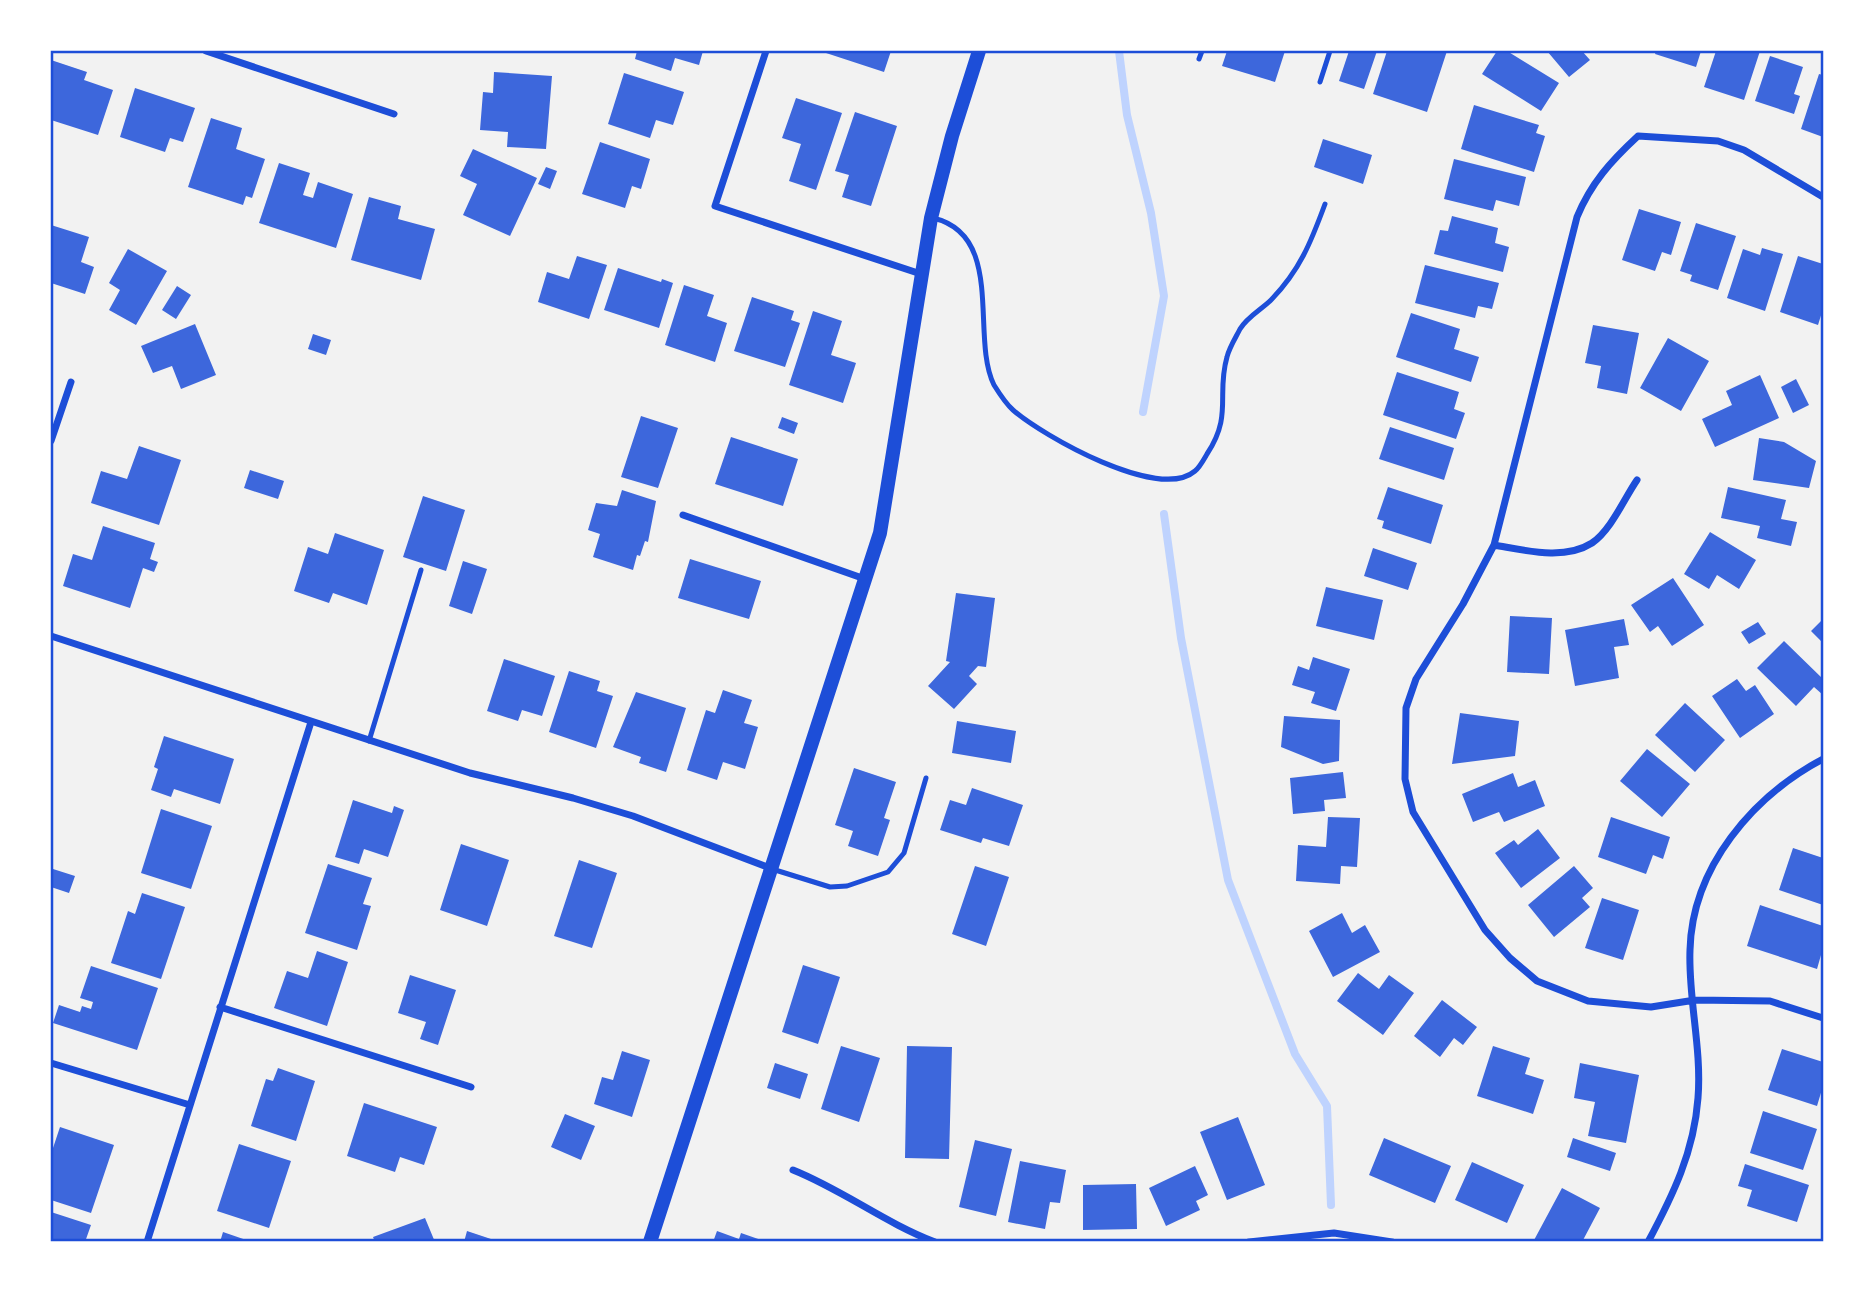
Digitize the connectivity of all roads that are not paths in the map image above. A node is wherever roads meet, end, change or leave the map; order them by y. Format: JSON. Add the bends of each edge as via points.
{"nodes":[{"id":1,"x":206,"y":51,"type":"edge"},
{"id":2,"x":766,"y":51,"type":"edge"},
{"id":3,"x":979,"y":51,"type":"edge"},
{"id":4,"x":1202,"y":51,"type":"edge"},
{"id":5,"x":1330,"y":51,"type":"edge"},
{"id":6,"x":1199,"y":59,"type":"dead end"},
{"id":7,"x":1320,"y":82,"type":"dead end"},
{"id":8,"x":394,"y":114,"type":"dead end"},
{"id":9,"x":1823,"y":197,"type":"edge"},
{"id":10,"x":1325,"y":204,"type":"dead end"},
{"id":11,"x":931,"y":218,"type":"junction"},
{"id":12,"x":922,"y":275,"type":"junction"},
{"id":13,"x":71,"y":383,"type":"dead end"},
{"id":14,"x":51,"y":441,"type":"edge"},
{"id":15,"x":1637,"y":480,"type":"dead end"},
{"id":16,"x":683,"y":515,"type":"dead end"},
{"id":17,"x":1494,"y":545,"type":"junction"},
{"id":18,"x":421,"y":570,"type":"dead end"},
{"id":19,"x":866,"y":579,"type":"junction"},
{"id":20,"x":51,"y":636,"type":"edge"},
{"id":21,"x":311,"y":722,"type":"junction"},
{"id":22,"x":369,"y":741,"type":"junction"},
{"id":23,"x":1823,"y":759,"type":"edge"},
{"id":24,"x":926,"y":778,"type":"dead end"},
{"id":25,"x":770,"y":868,"type":"junction"},
{"id":26,"x":1695,"y":1000,"type":"junction"},
{"id":27,"x":220,"y":1007,"type":"junction"},
{"id":28,"x":1823,"y":1017,"type":"edge"},
{"id":29,"x":51,"y":1063,"type":"edge"},
{"id":30,"x":471,"y":1087,"type":"dead end"},
{"id":31,"x":190,"y":1105,"type":"junction"},
{"id":32,"x":793,"y":1170,"type":"dead end"},
{"id":33,"x":147,"y":1242,"type":"edge"},
{"id":34,"x":650,"y":1242,"type":"edge"},
{"id":35,"x":935,"y":1242,"type":"edge"},
{"id":36,"x":1249,"y":1242,"type":"edge"},
{"id":37,"x":1392,"y":1242,"type":"edge"},
{"id":38,"x":1648,"y":1242,"type":"edge"}],
"edges":[{"from":1,"to":8,"type":"street"},
{"from":2,"to":12,"type":"street","via":[[715,206]]},
{"from":3,"to":11,"type":"main road"},
{"from":4,"to":6,"type":"lane"},
{"from":5,"to":7,"type":"lane"},
{"from":9,"to":17,"type":"street","via":[[1744,150],[1718,141],[1638,136],[1609,162],[1577,217]]},
{"from":10,"to":11,"type":"lane","via":[[1304,261],[1271,300],[1242,324],[1227,357],[1224,419],[1196,471],[1180,480],[1145,478],[1113,466],[1073,448],[1010,408],[994,384],[986,358],[985,292],[974,258],[962,233]]},
{"from":11,"to":12,"type":"main road"},
{"from":12,"to":19,"type":"main road","via":[[889,490]]},
{"from":13,"to":14,"type":"street"},
{"from":15,"to":17,"type":"street","via":[[1592,542],[1572,550],[1540,553]]},
{"from":16,"to":19,"type":"street"},
{"from":17,"to":26,"type":"street","via":[[1416,679],[1406,708],[1405,779],[1413,812],[1485,930],[1537,981],[1588,1001],[1651,1007]]},
{"from":18,"to":22,"type":"lane"},
{"from":19,"to":25,"type":"main road"},
{"from":20,"to":21,"type":"street"},
{"from":21,"to":22,"type":"street"},
{"from":21,"to":27,"type":"street"},
{"from":22,"to":25,"type":"street","via":[[633,816]]},
{"from":23,"to":26,"type":"street","via":[[1790,778],[1754,808],[1713,867],[1689,950]]},
{"from":24,"to":25,"type":"lane","via":[[904,853],[888,872],[830,887]]},
{"from":25,"to":34,"type":"main road"},
{"from":26,"to":28,"type":"street","via":[[1770,1001]]},
{"from":26,"to":38,"type":"street","via":[[1699,1070],[1695,1126],[1679,1181]]},
{"from":27,"to":30,"type":"street"},
{"from":27,"to":31,"type":"street"},
{"from":29,"to":31,"type":"street"},
{"from":31,"to":33,"type":"street"},
{"from":32,"to":35,"type":"street","via":[[831,1185],[906,1231]]},
{"from":36,"to":37,"type":"street","via":[[1334,1233]]}]}
